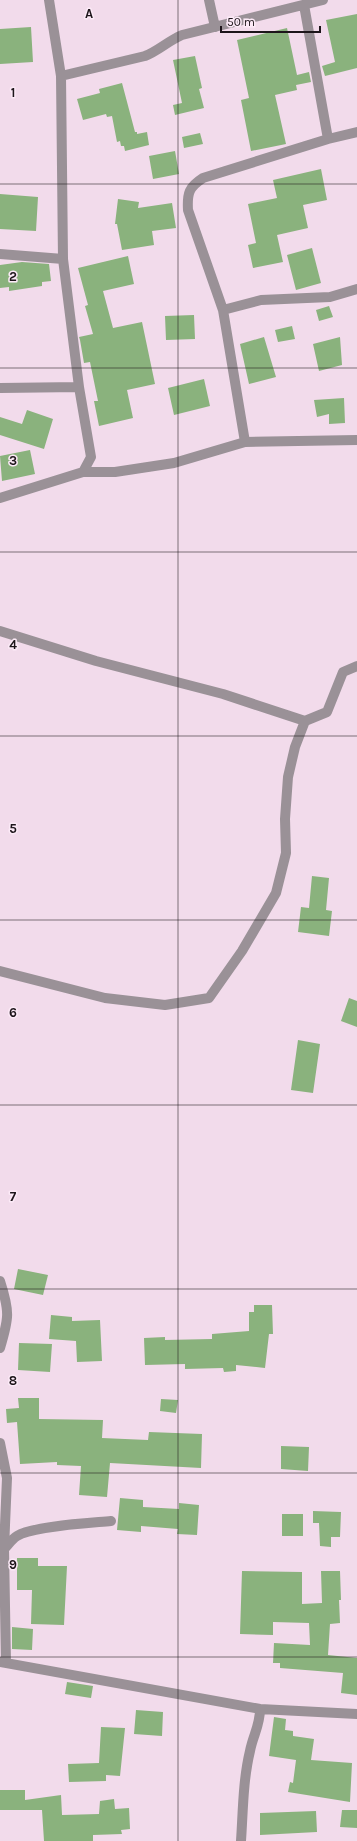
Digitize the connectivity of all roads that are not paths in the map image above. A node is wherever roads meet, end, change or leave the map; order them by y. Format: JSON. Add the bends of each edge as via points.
{"nodes":[{"id":1,"x":49,"y":0,"type":"edge"},
{"id":2,"x":209,"y":0,"type":"edge"},
{"id":3,"x":323,"y":0,"type":"edge"},
{"id":4,"x":304,"y":5,"type":"junction"},
{"id":5,"x":215,"y":27,"type":"junction"},
{"id":6,"x":61,"y":76,"type":"junction"},
{"id":7,"x":357,"y":132,"type":"edge"},
{"id":8,"x":328,"y":139,"type":"junction"},
{"id":9,"x":0,"y":254,"type":"edge"},
{"id":10,"x":63,"y":259,"type":"junction"},
{"id":11,"x":357,"y":289,"type":"edge"},
{"id":12,"x":223,"y":310,"type":"junction"},
{"id":13,"x":79,"y":387,"type":"junction"},
{"id":14,"x":0,"y":388,"type":"edge"},
{"id":15,"x":357,"y":440,"type":"edge"},
{"id":16,"x":246,"y":442,"type":"junction"},
{"id":17,"x":83,"y":472,"type":"junction"},
{"id":18,"x":0,"y":498,"type":"edge"},
{"id":19,"x":0,"y":631,"type":"edge"},
{"id":20,"x":357,"y":666,"type":"edge"},
{"id":21,"x":305,"y":721,"type":"junction"},
{"id":22,"x":0,"y":972,"type":"edge"},
{"id":23,"x":0,"y":1281,"type":"edge"},
{"id":24,"x":0,"y":1348,"type":"edge"},
{"id":25,"x":0,"y":1444,"type":"edge"},
{"id":26,"x":111,"y":1521,"type":"dead end"},
{"id":27,"x":2,"y":1549,"type":"edge"},
{"id":28,"x":3,"y":1663,"type":"edge"},
{"id":29,"x":260,"y":1709,"type":"junction"},
{"id":30,"x":357,"y":1714,"type":"edge"},
{"id":31,"x":241,"y":1841,"type":"edge"}],
"edges":[{"from":1,"to":6,"type":"street"},
{"from":2,"to":5,"type":"street"},
{"from":3,"to":4,"type":"street"},
{"from":4,"to":5,"type":"street"},
{"from":4,"to":8,"type":"street"},
{"from":5,"to":6,"type":"street","via":[[169,41],[156,52],[145,56]]},
{"from":6,"to":10,"type":"street"},
{"from":7,"to":8,"type":"street"},
{"from":8,"to":12,"type":"street","via":[[203,178],[194,184],[187,196],[188,210]]},
{"from":9,"to":10,"type":"street"},
{"from":10,"to":13,"type":"street"},
{"from":11,"to":12,"type":"street","via":[[330,297],[261,300]]},
{"from":12,"to":16,"type":"street"},
{"from":13,"to":14,"type":"street"},
{"from":13,"to":17,"type":"street","via":[[91,457]]},
{"from":15,"to":16,"type":"street"},
{"from":16,"to":17,"type":"street","via":[[174,463],[115,472]]},
{"from":17,"to":18,"type":"street"},
{"from":19,"to":21,"type":"street","via":[[96,661],[222,694]]},
{"from":20,"to":21,"type":"street","via":[[343,672],[327,712]]},
{"from":21,"to":22,"type":"street","via":[[288,778],[286,853],[276,893],[242,951],[210,998],[165,1005],[105,998]]},
{"from":23,"to":24,"type":"street","via":[[7,1302],[8,1321]]},
{"from":25,"to":27,"type":"street","via":[[7,1478]]},
{"from":26,"to":27,"type":"street","via":[[22,1533]]},
{"from":27,"to":28,"type":"street"},
{"from":28,"to":29,"type":"street"},
{"from":29,"to":30,"type":"street"},
{"from":29,"to":31,"type":"street","via":[[260,1720],[246,1770]]}]}
